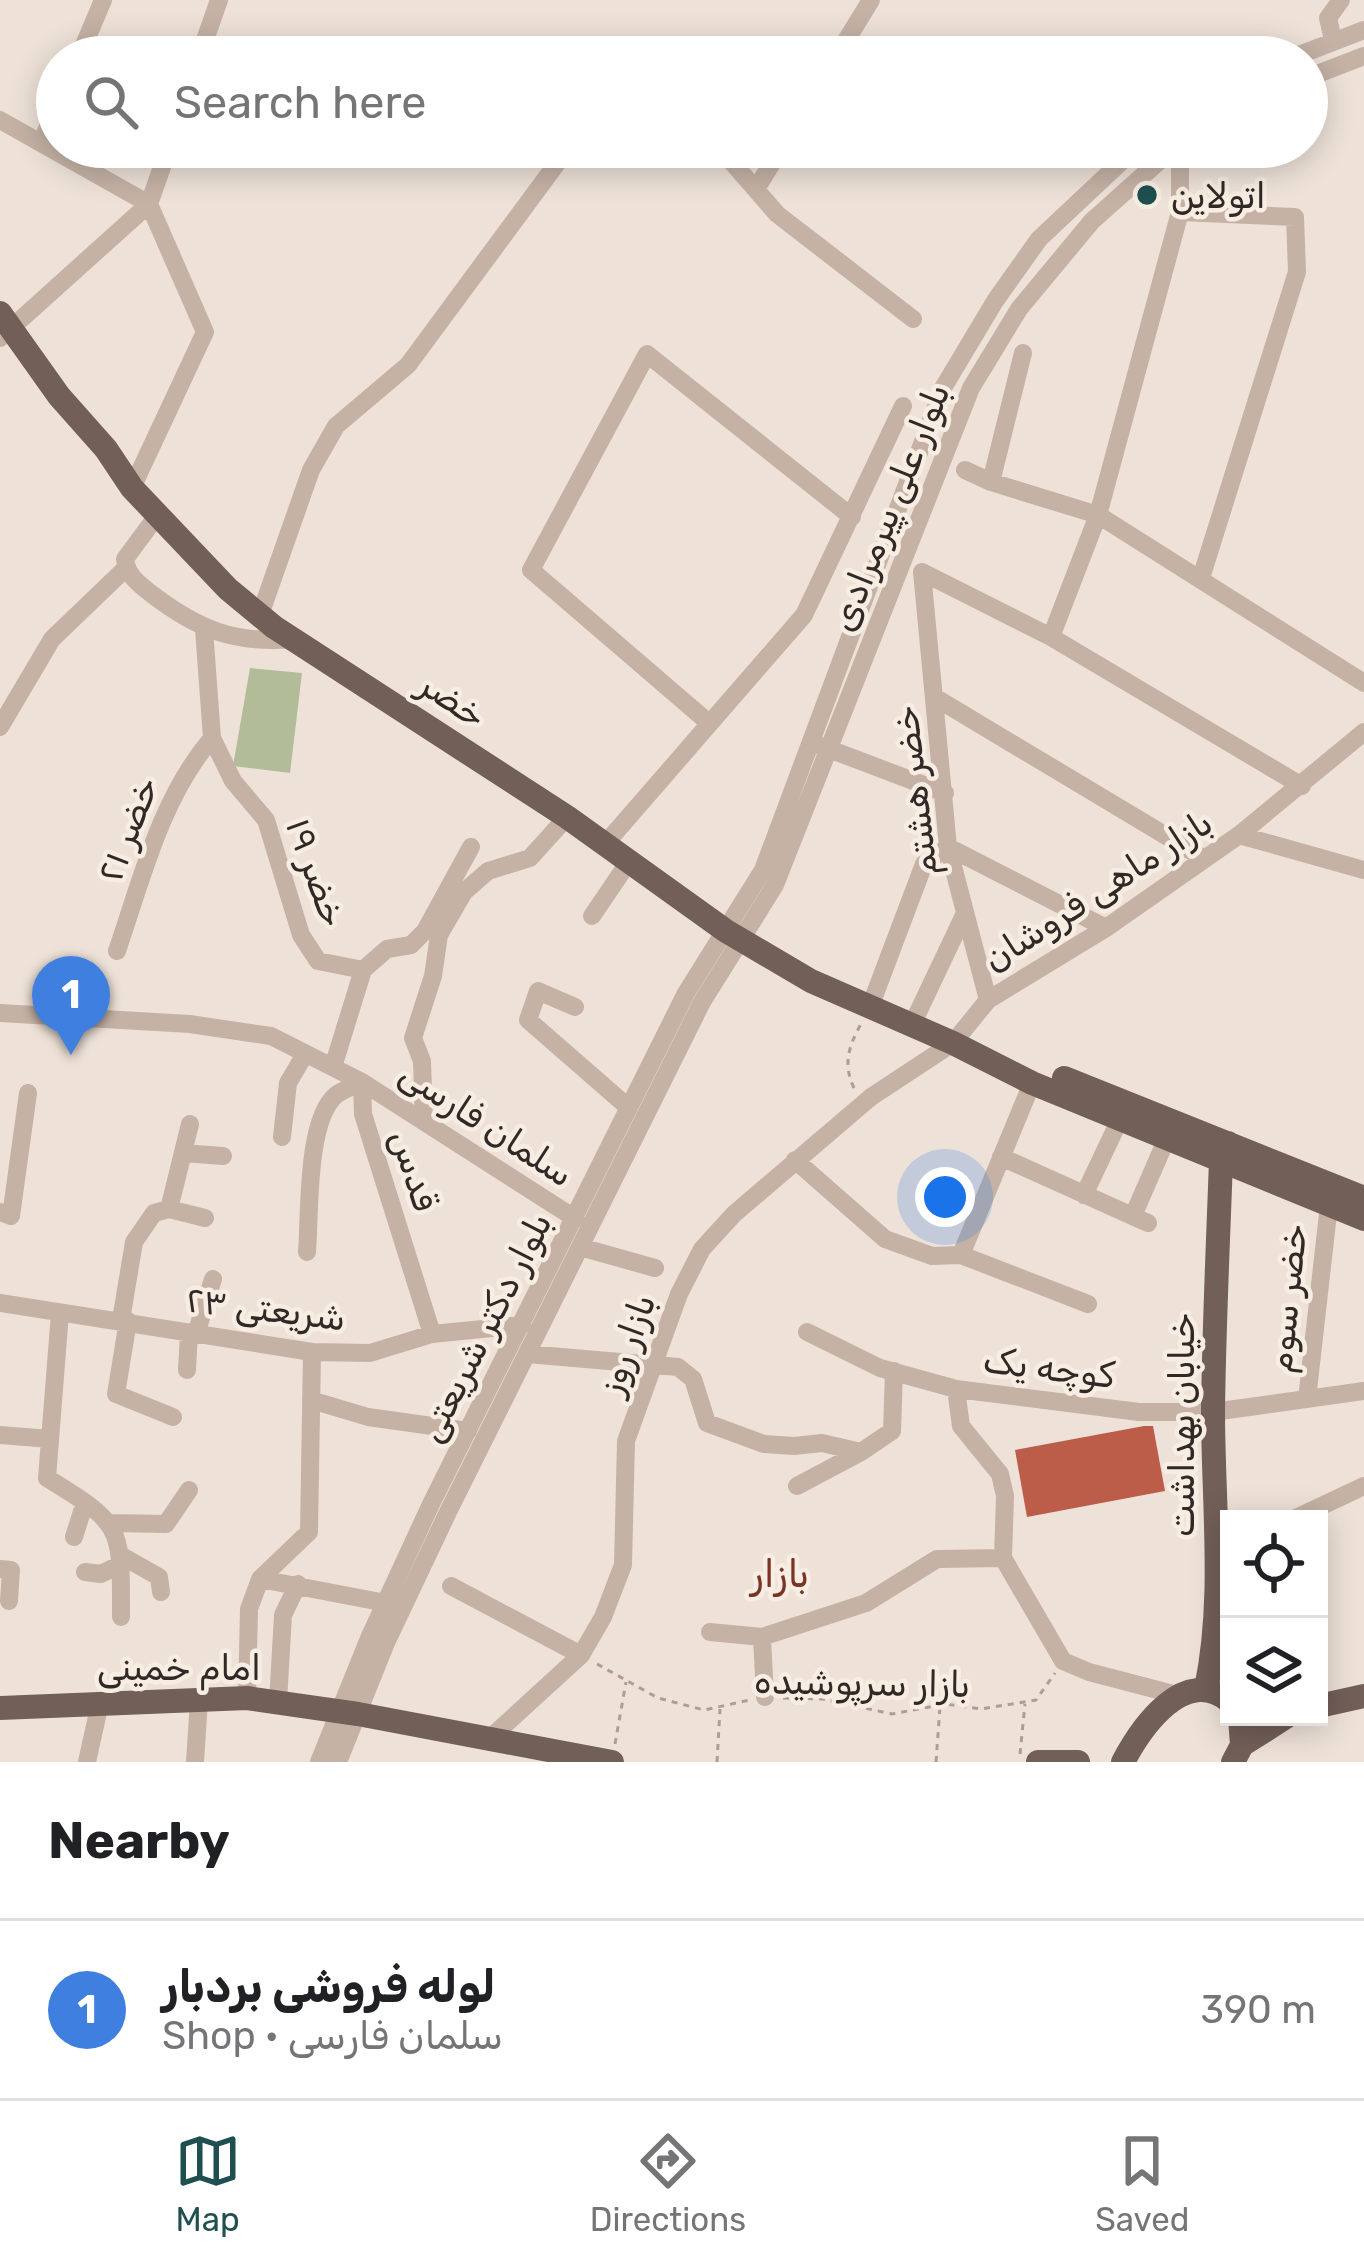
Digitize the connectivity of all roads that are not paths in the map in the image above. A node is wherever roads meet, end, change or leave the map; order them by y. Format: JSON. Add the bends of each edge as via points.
{"nodes":[{"id":1,"x":104,"y":0,"type":"edge"},
{"id":2,"x":219,"y":0,"type":"edge"},
{"id":3,"x":871,"y":0,"type":"edge"},
{"id":4,"x":1341,"y":0,"type":"edge"},
{"id":5,"x":1364,"y":30,"type":"edge"},
{"id":6,"x":88,"y":36,"type":"edge"},
{"id":7,"x":207,"y":36,"type":"edge"},
{"id":8,"x":849,"y":36,"type":"edge"},
{"id":9,"x":1333,"y":40,"type":"junction"},
{"id":10,"x":1328,"y":42,"type":"edge"},
{"id":11,"x":1364,"y":56,"type":"edge"},
{"id":12,"x":1328,"y":70,"type":"edge"},
{"id":13,"x":0,"y":120,"type":"edge"},
{"id":14,"x":36,"y":140,"type":"edge"},
{"id":15,"x":85,"y":168,"type":"edge"},
{"id":16,"x":162,"y":168,"type":"edge"},
{"id":17,"x":553,"y":168,"type":"edge"},
{"id":18,"x":738,"y":168,"type":"edge"},
{"id":19,"x":769,"y":168,"type":"edge"},
{"id":20,"x":1115,"y":168,"type":"edge"},
{"id":21,"x":1154,"y":168,"type":"edge"},
{"id":22,"x":1179,"y":168,"type":"edge"},
{"id":23,"x":756,"y":189,"type":"junction"},
{"id":24,"x":149,"y":204,"type":"junction"},
{"id":25,"x":1180,"y":212,"type":"junction"},
{"id":26,"x":913,"y":319,"type":"dead end"},
{"id":27,"x":4,"y":327,"type":"edge"},
{"id":28,"x":1023,"y":353,"type":"dead end"},
{"id":29,"x":903,"y":406,"type":"dead end"},
{"id":30,"x":965,"y":470,"type":"dead end"},
{"id":31,"x":991,"y":482,"type":"junction"},
{"id":32,"x":132,"y":488,"type":"junction"},
{"id":33,"x":1098,"y":515,"type":"junction"},
{"id":34,"x":156,"y":517,"type":"junction"},
{"id":35,"x":852,"y":517,"type":"junction"},
{"id":36,"x":126,"y":568,"type":"junction"},
{"id":37,"x":1202,"y":578,"type":"junction"},
{"id":38,"x":260,"y":614,"type":"junction"},
{"id":39,"x":204,"y":629,"type":"junction"},
{"id":40,"x":1052,"y":637,"type":"junction"},
{"id":41,"x":296,"y":639,"type":"junction"},
{"id":42,"x":1364,"y":683,"type":"edge"},
{"id":43,"x":0,"y":687,"type":"edge"},
{"id":44,"x":20,"y":695,"type":"junction"},
{"id":45,"x":936,"y":698,"type":"junction"},
{"id":46,"x":709,"y":723,"type":"junction"},
{"id":47,"x":0,"y":727,"type":"edge"},
{"id":48,"x":1364,"y":732,"type":"edge"},
{"id":49,"x":212,"y":738,"type":"junction"},
{"id":50,"x":820,"y":746,"type":"junction"},
{"id":51,"x":1302,"y":786,"type":"junction"},
{"id":52,"x":945,"y":793,"type":"junction"},
{"id":53,"x":567,"y":817,"type":"junction"},
{"id":54,"x":1238,"y":835,"type":"junction"},
{"id":55,"x":605,"y":843,"type":"junction"},
{"id":56,"x":948,"y":847,"type":"junction"},
{"id":57,"x":471,"y":848,"type":"dead end"},
{"id":58,"x":1203,"y":858,"type":"junction"},
{"id":59,"x":631,"y":860,"type":"junction"},
{"id":60,"x":1364,"y":870,"type":"edge"},
{"id":61,"x":965,"y":913,"type":"junction"},
{"id":62,"x":592,"y":916,"type":"dead end"},
{"id":63,"x":1106,"y":928,"type":"junction"},
{"id":64,"x":734,"y":936,"type":"junction"},
{"id":65,"x":117,"y":951,"type":"dead end"},
{"id":66,"x":363,"y":970,"type":"junction"},
{"id":67,"x":694,"y":998,"type":"junction"},
{"id":68,"x":988,"y":1000,"type":"junction"},
{"id":69,"x":575,"y":1007,"type":"dead end"},
{"id":70,"x":870,"y":1007,"type":"junction"},
{"id":71,"x":0,"y":1012,"type":"edge"},
{"id":72,"x":912,"y":1025,"type":"junction"},
{"id":73,"x":953,"y":1042,"type":"junction"},
{"id":74,"x":305,"y":1054,"type":"junction"},
{"id":75,"x":334,"y":1067,"type":"junction"},
{"id":76,"x":362,"y":1082,"type":"junction"},
{"id":77,"x":1031,"y":1083,"type":"junction"},
{"id":78,"x":28,"y":1093,"type":"dead end"},
{"id":79,"x":629,"y":1108,"type":"junction"},
{"id":80,"x":1120,"y":1119,"type":"junction"},
{"id":81,"x":424,"y":1122,"type":"junction"},
{"id":82,"x":190,"y":1124,"type":"dead end"},
{"id":83,"x":282,"y":1137,"type":"dead end"},
{"id":84,"x":1167,"y":1138,"type":"junction"},
{"id":85,"x":1225,"y":1152,"type":"junction"},
{"id":86,"x":183,"y":1153,"type":"junction"},
{"id":87,"x":223,"y":1156,"type":"dead end"},
{"id":88,"x":1001,"y":1157,"type":"junction"},
{"id":89,"x":795,"y":1160,"type":"junction"},
{"id":90,"x":1084,"y":1195,"type":"junction"},
{"id":91,"x":1364,"y":1198,"type":"edge"},
{"id":92,"x":1330,"y":1204,"type":"junction"},
{"id":93,"x":169,"y":1210,"type":"junction"},
{"id":94,"x":0,"y":1212,"type":"edge"},
{"id":95,"x":205,"y":1218,"type":"dead end"},
{"id":96,"x":1364,"y":1219,"type":"edge"},
{"id":97,"x":576,"y":1220,"type":"junction"},
{"id":98,"x":580,"y":1247,"type":"junction"},
{"id":99,"x":307,"y":1252,"type":"dead end"},
{"id":100,"x":961,"y":1256,"type":"junction"},
{"id":101,"x":655,"y":1268,"type":"dead end"},
{"id":102,"x":213,"y":1279,"type":"dead end"},
{"id":103,"x":0,"y":1303,"type":"edge"},
{"id":104,"x":1088,"y":1304,"type":"dead end"},
{"id":105,"x":60,"y":1313,"type":"junction"},
{"id":106,"x":125,"y":1320,"type":"junction"},
{"id":107,"x":523,"y":1325,"type":"junction"},
{"id":108,"x":807,"y":1332,"type":"dead end"},
{"id":109,"x":193,"y":1334,"type":"junction"},
{"id":110,"x":432,"y":1334,"type":"junction"},
{"id":111,"x":312,"y":1352,"type":"junction"},
{"id":112,"x":526,"y":1354,"type":"junction"},
{"id":113,"x":654,"y":1364,"type":"junction"},
{"id":114,"x":187,"y":1370,"type":"dead end"},
{"id":115,"x":894,"y":1371,"type":"junction"},
{"id":116,"x":956,"y":1389,"type":"junction"},
{"id":117,"x":1364,"y":1391,"type":"edge"},
{"id":118,"x":1307,"y":1399,"type":"junction"},
{"id":119,"x":311,"y":1400,"type":"junction"},
{"id":120,"x":1213,"y":1412,"type":"junction"},
{"id":121,"x":173,"y":1417,"type":"dead end"},
{"id":122,"x":468,"y":1431,"type":"junction"},
{"id":123,"x":0,"y":1435,"type":"edge"},
{"id":124,"x":50,"y":1439,"type":"junction"},
{"id":125,"x":861,"y":1452,"type":"junction"},
{"id":126,"x":797,"y":1486,"type":"dead end"},
{"id":127,"x":1364,"y":1486,"type":"edge"},
{"id":128,"x":189,"y":1490,"type":"dead end"},
{"id":129,"x":85,"y":1502,"type":"junction"},
{"id":130,"x":1220,"y":1510,"type":"edge"},
{"id":131,"x":1313,"y":1510,"type":"edge"},
{"id":132,"x":111,"y":1523,"type":"junction"},
{"id":133,"x":74,"y":1537,"type":"dead end"},
{"id":134,"x":1004,"y":1558,"type":"junction"},
{"id":135,"x":122,"y":1560,"type":"junction"},
{"id":136,"x":0,"y":1569,"type":"edge"},
{"id":137,"x":85,"y":1572,"type":"dead end"},
{"id":138,"x":260,"y":1579,"type":"junction"},
{"id":139,"x":1220,"y":1583,"type":"edge"},
{"id":140,"x":298,"y":1585,"type":"junction"},
{"id":141,"x":451,"y":1586,"type":"dead end"},
{"id":142,"x":161,"y":1592,"type":"dead end"},
{"id":143,"x":9,"y":1601,"type":"dead end"},
{"id":144,"x":386,"y":1603,"type":"junction"},
{"id":145,"x":121,"y":1617,"type":"dead end"},
{"id":146,"x":710,"y":1632,"type":"dead end"},
{"id":147,"x":762,"y":1637,"type":"junction"},
{"id":148,"x":378,"y":1640,"type":"junction"},
{"id":149,"x":581,"y":1654,"type":"junction"},
{"id":150,"x":1220,"y":1689,"type":"edge"},
{"id":151,"x":1328,"y":1690,"type":"edge"},
{"id":152,"x":1220,"y":1694,"type":"edge"},
{"id":153,"x":1364,"y":1694,"type":"edge"},
{"id":154,"x":1177,"y":1695,"type":"junction"},
{"id":155,"x":765,"y":1697,"type":"road end"},
{"id":156,"x":247,"y":1698,"type":"junction"},
{"id":157,"x":199,"y":1700,"type":"junction"},
{"id":158,"x":278,"y":1702,"type":"junction"},
{"id":159,"x":100,"y":1703,"type":"junction"},
{"id":160,"x":1328,"y":1704,"type":"edge"},
{"id":161,"x":0,"y":1708,"type":"edge"},
{"id":162,"x":348,"y":1712,"type":"junction"},
{"id":163,"x":1274,"y":1726,"type":"edge"},
{"id":164,"x":487,"y":1741,"type":"junction"},
{"id":165,"x":1238,"y":1754,"type":"edge"},
{"id":166,"x":602,"y":1761,"type":"edge"},
{"id":167,"x":87,"y":1762,"type":"edge"},
{"id":168,"x":195,"y":1762,"type":"edge"},
{"id":169,"x":319,"y":1762,"type":"edge"},
{"id":170,"x":338,"y":1762,"type":"edge"},
{"id":171,"x":612,"y":1762,"type":"edge"},
{"id":172,"x":1038,"y":1762,"type":"edge"},
{"id":173,"x":1078,"y":1762,"type":"edge"},
{"id":174,"x":1123,"y":1762,"type":"edge"}],
"edges":[{"from":1,"to":6,"type":"street"},
{"from":2,"to":7,"type":"street"},
{"from":3,"to":8,"type":"street"},
{"from":4,"to":9,"type":"street","via":[[1328,18]]},
{"from":5,"to":9,"type":"street"},
{"from":9,"to":10,"type":"street"},
{"from":11,"to":12,"type":"street"},
{"from":13,"to":14,"type":"street"},
{"from":15,"to":24,"type":"street"},
{"from":16,"to":24,"type":"street"},
{"from":17,"to":38,"type":"street","via":[[408,365],[336,426],[310,470]]},
{"from":18,"to":23,"type":"street"},
{"from":19,"to":23,"type":"street"},
{"from":20,"to":50,"type":"street","name":"بلوار علی پیرمرادی","via":[[1039,239],[944,388]]},
{"from":21,"to":50,"type":"street","name":"بلوار علی پیرمرادی","via":[[1092,221],[991,350]]},
{"from":22,"to":25,"type":"street"},
{"from":23,"to":26,"type":"street"},
{"from":24,"to":27,"type":"street"},
{"from":24,"to":32,"type":"street","via":[[205,332]]},
{"from":25,"to":33,"type":"street"},
{"from":25,"to":37,"type":"street","via":[[1295,217],[1297,272]]},
{"from":27,"to":32,"type":"main road","name":"خضر"},
{"from":28,"to":31,"type":"street"},
{"from":29,"to":35,"type":"street"},
{"from":30,"to":31,"type":"street"},
{"from":31,"to":33,"type":"street"},
{"from":32,"to":34,"type":"main road","name":"خضر"},
{"from":33,"to":37,"type":"street"},
{"from":33,"to":40,"type":"street"},
{"from":34,"to":36,"type":"street"},
{"from":34,"to":38,"type":"main road","name":"خضر"},
{"from":35,"to":46,"type":"street","via":[[804,615]]},
{"from":35,"to":46,"type":"street","via":[[647,354],[531,570]]},
{"from":36,"to":39,"type":"street"},
{"from":36,"to":44,"type":"street","via":[[52,639]]},
{"from":37,"to":42,"type":"street"},
{"from":38,"to":41,"type":"main road","name":"خضر"},
{"from":39,"to":41,"type":"street"},
{"from":39,"to":49,"type":"street","name":"خضر ۱۹"},
{"from":40,"to":45,"type":"street","name":"خضر هشتم","via":[[922,572]]},
{"from":40,"to":51,"type":"street"},
{"from":41,"to":53,"type":"main road","name":"خضر"},
{"from":43,"to":44,"type":"street"},
{"from":44,"to":47,"type":"street"},
{"from":45,"to":52,"type":"street","name":"خضر هشتم"},
{"from":45,"to":58,"type":"street"},
{"from":46,"to":55,"type":"street"},
{"from":48,"to":51,"type":"street"},
{"from":49,"to":65,"type":"street","name":"خضر ۲۱","via":[[187,767]]},
{"from":49,"to":66,"type":"street","name":"خضر ۱۹","via":[[233,781],[266,820],[311,953]]},
{"from":50,"to":52,"type":"street"},
{"from":50,"to":64,"type":"street","name":"بلوار علی پیرمرادی"},
{"from":51,"to":54,"type":"street"},
{"from":52,"to":56,"type":"street","name":"خضر هشتم"},
{"from":53,"to":55,"type":"main road","name":"خضر"},
{"from":53,"to":81,"type":"street","via":[[530,858],[488,871],[464,892],[439,935],[413,1038]]},
{"from":54,"to":58,"type":"street","name":"بازار ماهی فروشان"},
{"from":54,"to":60,"type":"street","name":"بازار ماهی فروشان"},
{"from":55,"to":59,"type":"main road","name":"خضر"},
{"from":56,"to":61,"type":"street","name":"خضر هشتم"},
{"from":56,"to":63,"type":"street"},
{"from":56,"to":70,"type":"street","via":[[924,864]]},
{"from":57,"to":66,"type":"street","via":[[425,931]]},
{"from":58,"to":63,"type":"street","name":"بازار ماهی فروشان"},
{"from":59,"to":62,"type":"street"},
{"from":59,"to":64,"type":"main road","name":"خضر"},
{"from":61,"to":68,"type":"street","name":"خضر هشتم"},
{"from":61,"to":72,"type":"street"},
{"from":63,"to":68,"type":"street","name":"بازار ماهی فروشان"},
{"from":64,"to":67,"type":"street","name":"بلوار دکتر شریعتی"},
{"from":64,"to":70,"type":"main road","name":"خضر"},
{"from":66,"to":75,"type":"street"},
{"from":67,"to":79,"type":"street","name":"بلوار دکتر شریعتی"},
{"from":67,"to":98,"type":"street","name":"بلوار دکتر شریعتی"},
{"from":68,"to":73,"type":"street","name":"بازار ماهی فروشان"},
{"from":69,"to":79,"type":"street","via":[[538,992],[528,1020]]},
{"from":70,"to":72,"type":"main road","name":"خضر"},
{"from":71,"to":74,"type":"street","via":[[210,1027],[271,1036]]},
{"from":72,"to":73,"type":"main road","name":"خضر"},
{"from":73,"to":77,"type":"main road","name":"خضر"},
{"from":73,"to":85,"type":"main road","name":"خضر","via":[[1037,1068]]},
{"from":73,"to":89,"type":"street","name":"بازار روز"},
{"from":74,"to":75,"type":"street"},
{"from":74,"to":83,"type":"street","via":[[288,1083]]},
{"from":75,"to":76,"type":"street"},
{"from":76,"to":81,"type":"street","name":"سلمان فارسی"},
{"from":76,"to":99,"type":"street","via":[[335,1095],[322,1115]]},
{"from":76,"to":110,"type":"street","name":"قدس","via":[[363,1114]]},
{"from":77,"to":80,"type":"main road","name":"خضر"},
{"from":77,"to":88,"type":"street"},
{"from":78,"to":94,"type":"street","via":[[11,1216]]},
{"from":79,"to":97,"type":"street","name":"بلوار دکتر شریعتی"},
{"from":80,"to":84,"type":"main road","name":"خضر"},
{"from":80,"to":90,"type":"street"},
{"from":81,"to":97,"type":"street","name":"سلمان فارسی"},
{"from":82,"to":86,"type":"street"},
{"from":84,"to":85,"type":"main road","name":"خضر"},
{"from":84,"to":90,"type":"street","via":[[1140,1220]]},
{"from":85,"to":91,"type":"main road","name":"خضر"},
{"from":85,"to":92,"type":"main road","name":"خضر"},
{"from":85,"to":120,"type":"main road","name":"خیابان بهداشت"},
{"from":86,"to":87,"type":"street"},
{"from":86,"to":93,"type":"street"},
{"from":88,"to":90,"type":"street"},
{"from":88,"to":100,"type":"street"},
{"from":89,"to":100,"type":"street","via":[[885,1239],[932,1256]]},
{"from":89,"to":113,"type":"street","name":"بازار روز","via":[[702,1250]]},
{"from":92,"to":96,"type":"main road","name":"خضر"},
{"from":92,"to":118,"type":"street","name":"خضر سوم"},
{"from":93,"to":95,"type":"street"},
{"from":93,"to":106,"type":"street","via":[[154,1213],[134,1242]]},
{"from":97,"to":107,"type":"street","name":"بلوار دکتر شریعتی"},
{"from":98,"to":101,"type":"street"},
{"from":98,"to":112,"type":"street","name":"بلوار دکتر شریعتی"},
{"from":100,"to":104,"type":"street"},
{"from":102,"to":109,"type":"street"},
{"from":103,"to":105,"type":"street","name":"شریعتی ۲۳"},
{"from":105,"to":106,"type":"street","name":"شریعتی ۲۳"},
{"from":105,"to":124,"type":"street"},
{"from":106,"to":109,"type":"street","name":"شریعتی ۲۳"},
{"from":106,"to":121,"type":"street","via":[[116,1394]]},
{"from":107,"to":110,"type":"street","name":"شریعتی ۲۳"},
{"from":107,"to":122,"type":"street","name":"بلوار دکتر شریعتی"},
{"from":108,"to":115,"type":"street","name":"کوچه یک"},
{"from":109,"to":111,"type":"street","name":"شریعتی ۲۳"},
{"from":109,"to":114,"type":"street"},
{"from":110,"to":111,"type":"street","name":"شریعتی ۲۳","via":[[370,1352]]},
{"from":111,"to":119,"type":"street"},
{"from":112,"to":113,"type":"street"},
{"from":112,"to":148,"type":"street","name":"بلوار دکتر شریعتی"},
{"from":113,"to":125,"type":"street","via":[[693,1378],[707,1423],[764,1444]]},
{"from":113,"to":149,"type":"street","name":"بازار روز","via":[[626,1441],[623,1565]]},
{"from":115,"to":116,"type":"street","name":"کوچه یک"},
{"from":115,"to":125,"type":"street","via":[[892,1431]]},
{"from":116,"to":120,"type":"street","name":"کوچه یک","via":[[1139,1412]]},
{"from":116,"to":134,"type":"street","via":[[961,1426],[1000,1474]]},
{"from":117,"to":118,"type":"street","name":"کوچه یک"},
{"from":118,"to":120,"type":"street","name":"کوچه یک"},
{"from":119,"to":122,"type":"street","via":[[368,1418]]},
{"from":119,"to":138,"type":"street","via":[[309,1532]]},
{"from":120,"to":130,"type":"main road","name":"خیابان بهداشت"},
{"from":122,"to":144,"type":"street","name":"بلوار دکتر شریعتی"},
{"from":123,"to":124,"type":"street"},
{"from":124,"to":129,"type":"street","via":[[47,1478]]},
{"from":125,"to":126,"type":"street"},
{"from":127,"to":131,"type":"street"},
{"from":128,"to":132,"type":"street","via":[[166,1524]]},
{"from":129,"to":132,"type":"street"},
{"from":129,"to":133,"type":"street"},
{"from":132,"to":135,"type":"street"},
{"from":134,"to":147,"type":"street","via":[[938,1559],[866,1604]]},
{"from":134,"to":154,"type":"street","via":[[1064,1661]]},
{"from":135,"to":137,"type":"street","via":[[101,1574]]},
{"from":135,"to":142,"type":"street","via":[[159,1577]]},
{"from":135,"to":145,"type":"street"},
{"from":136,"to":143,"type":"street","via":[[10,1570]]},
{"from":138,"to":140,"type":"street"},
{"from":138,"to":156,"type":"street","via":[[249,1609]]},
{"from":139,"to":150,"type":"main road","name":"خیابان بهداشت","via":[[1213,1656]]},
{"from":140,"to":144,"type":"street"},
{"from":140,"to":158,"type":"street","via":[[283,1615]]},
{"from":141,"to":149,"type":"street"},
{"from":144,"to":148,"type":"street","name":"بلوار دکتر شریعتی"},
{"from":146,"to":147,"type":"street"},
{"from":147,"to":155,"type":"street"},
{"from":148,"to":162,"type":"street","name":"بلوار دکتر شریعتی"},
{"from":149,"to":164,"type":"street","name":"بازار روز"},
{"from":151,"to":153,"type":"main road"},
{"from":152,"to":154,"type":"main road"},
{"from":153,"to":160,"type":"main road"},
{"from":154,"to":174,"type":"main road"},
{"from":156,"to":157,"type":"main road","name":"امام خمینی"},
{"from":156,"to":158,"type":"main road","name":"امام خمینی"},
{"from":157,"to":159,"type":"main road","name":"امام خمینی"},
{"from":157,"to":168,"type":"street"},
{"from":158,"to":162,"type":"main road","name":"امام خمینی"},
{"from":159,"to":161,"type":"main road","name":"امام خمینی"},
{"from":159,"to":167,"type":"street"},
{"from":162,"to":164,"type":"main road","name":"امام خمینی"},
{"from":162,"to":169,"type":"street","name":"بلوار دکتر شریعتی"},
{"from":162,"to":170,"type":"street","name":"بلوار دکتر شریعتی"},
{"from":163,"to":165,"type":"main road"},
{"from":164,"to":166,"type":"main road","name":"امام خمینی"},
{"from":166,"to":171,"type":"main road","name":"امام خمینی"},
{"from":172,"to":173,"type":"main road"}]}
